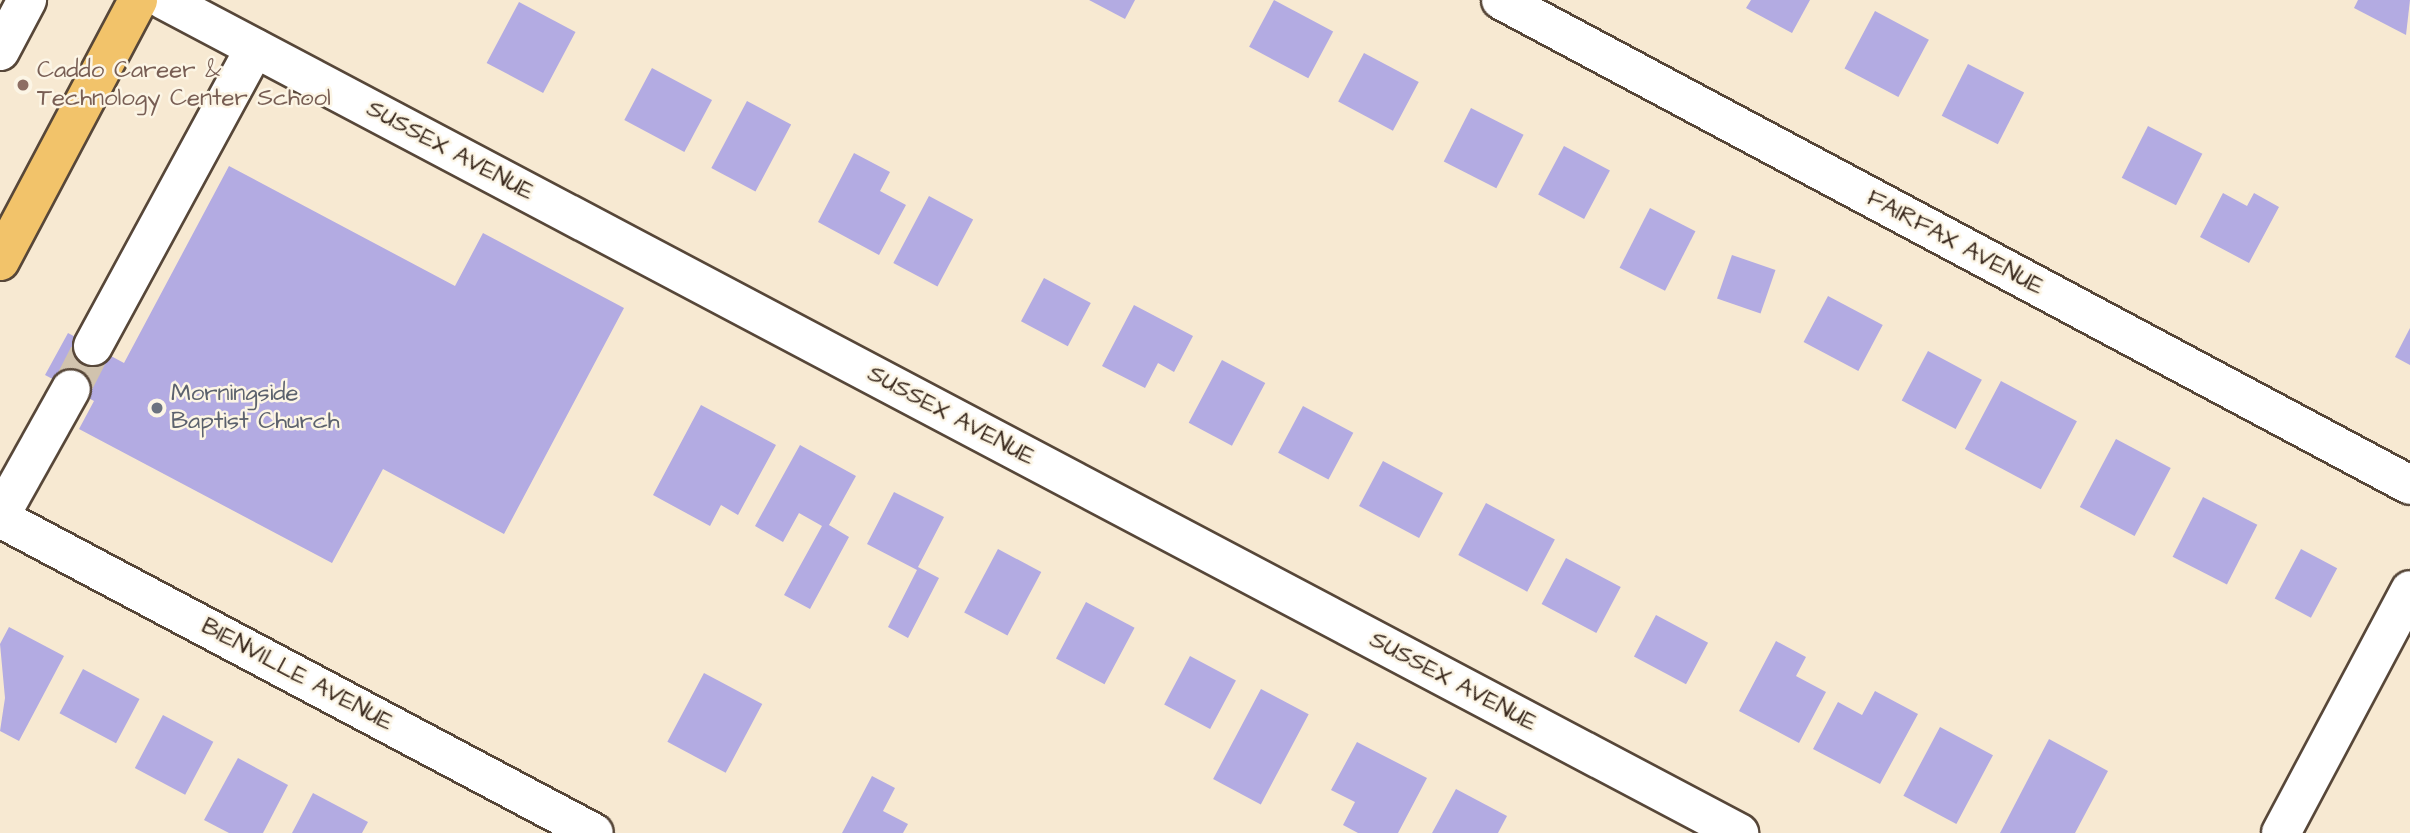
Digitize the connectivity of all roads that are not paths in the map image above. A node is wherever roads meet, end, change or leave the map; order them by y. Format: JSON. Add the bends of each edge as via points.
{"nodes":[{"id":1,"x":27,"y":0,"type":"edge"},
{"id":2,"x":138,"y":0,"type":"edge"},
{"id":3,"x":164,"y":0,"type":"edge"},
{"id":4,"x":1501,"y":0,"type":"edge"},
{"id":5,"x":255,"y":48,"type":"junction"},
{"id":6,"x":0,"y":51,"type":"edge"},
{"id":7,"x":0,"y":261,"type":"edge"},
{"id":8,"x":93,"y":346,"type":"tunnel mouth"},
{"id":9,"x":71,"y":389,"type":"tunnel mouth"},
{"id":10,"x":2410,"y":485,"type":"edge"},
{"id":11,"x":0,"y":517,"type":"edge"},
{"id":12,"x":2410,"y":590,"type":"edge"},
{"id":13,"x":594,"y":833,"type":"edge"},
{"id":14,"x":1739,"y":833,"type":"edge"},
{"id":15,"x":2281,"y":833,"type":"edge"}],
"edges":[{"from":1,"to":6,"type":"street"},
{"from":2,"to":7,"type":"main road"},
{"from":3,"to":5,"type":"street","name":"SUSSEX AVENUE"},
{"from":4,"to":10,"type":"street","name":"FAIRFAX AVENUE"},
{"from":5,"to":8,"type":"street"},
{"from":5,"to":14,"type":"street","name":"SUSSEX AVENUE"},
{"from":9,"to":11,"type":"street"},
{"from":11,"to":13,"type":"street","name":"BIENVILLE AVENUE"},
{"from":12,"to":15,"type":"street"}]}
